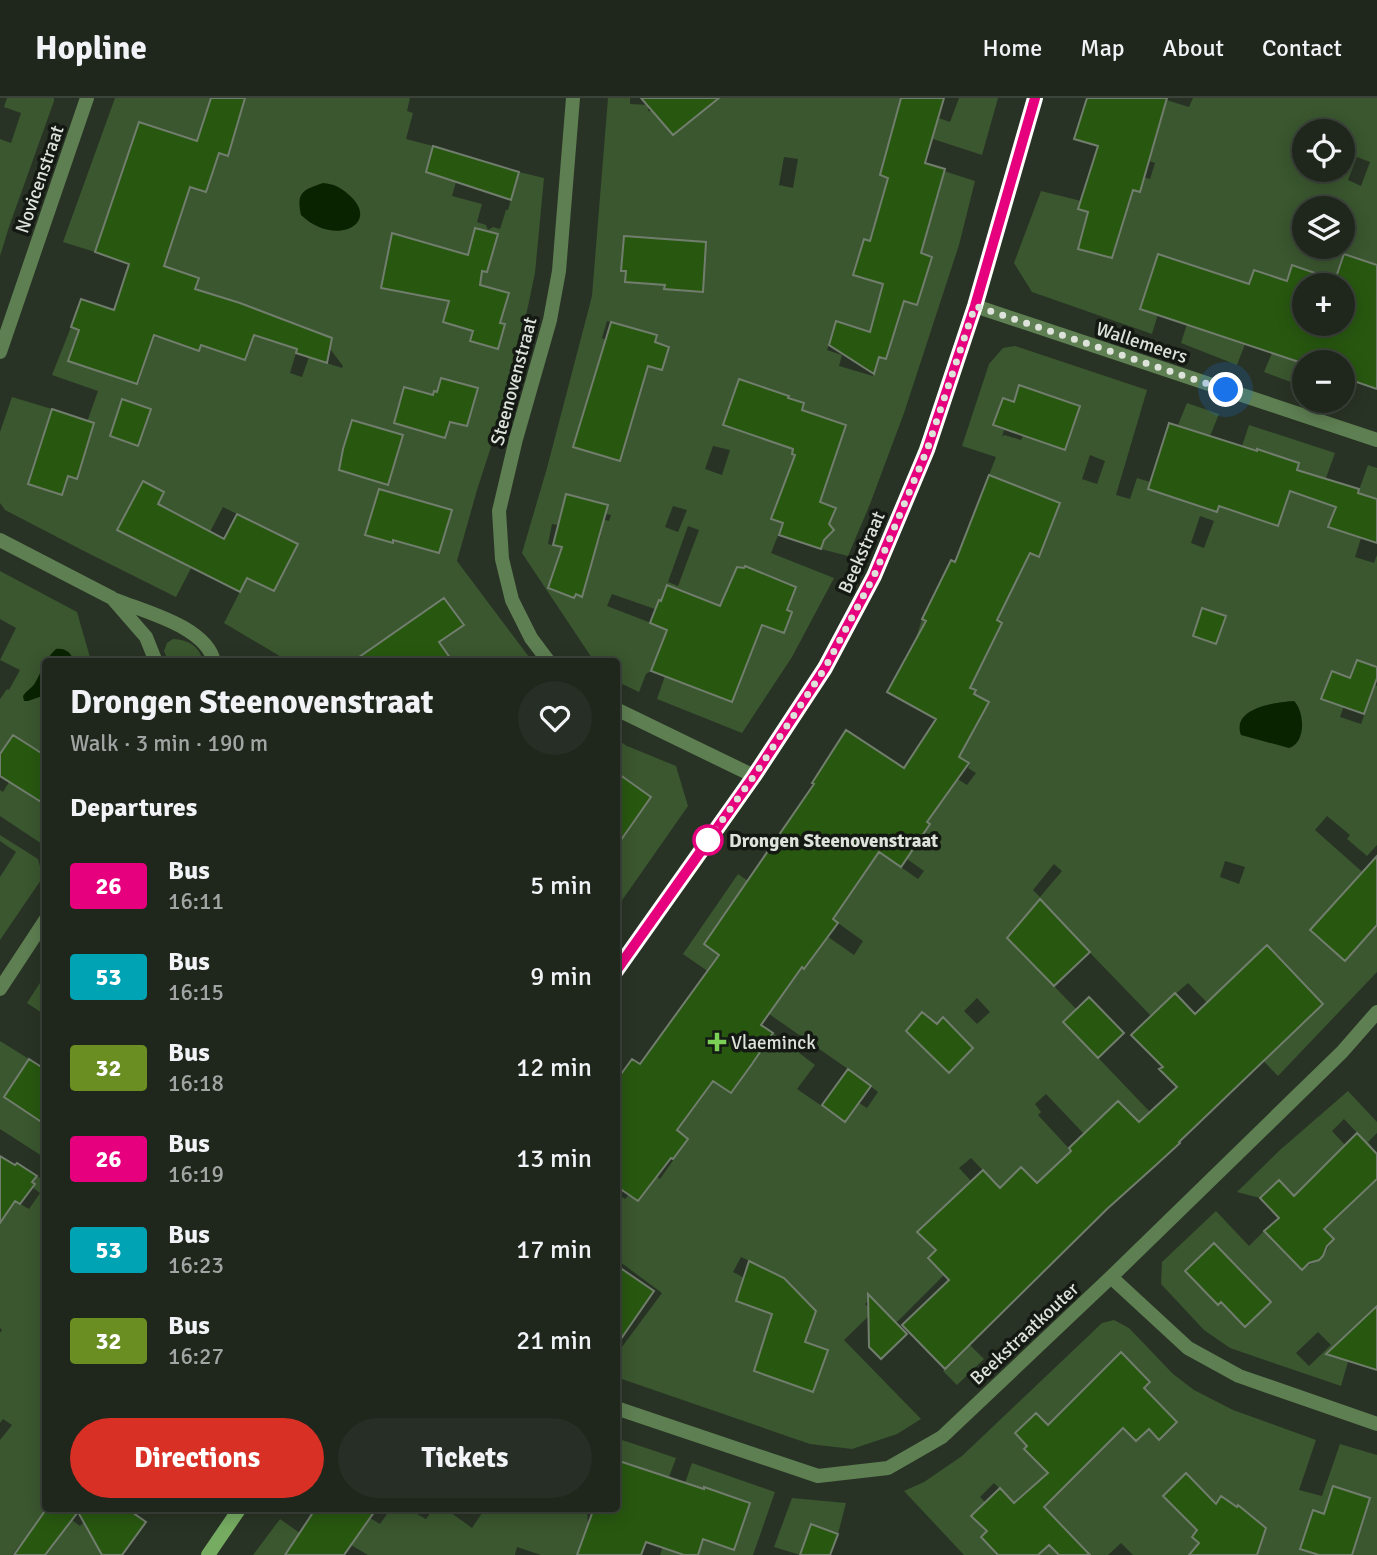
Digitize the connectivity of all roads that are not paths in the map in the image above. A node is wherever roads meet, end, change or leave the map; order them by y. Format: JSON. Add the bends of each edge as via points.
{"nodes":[{"id":1,"x":87,"y":98,"type":"edge"},
{"id":2,"x":573,"y":98,"type":"edge"},
{"id":3,"x":1035,"y":98,"type":"edge"},
{"id":4,"x":975,"y":306,"type":"junction"},
{"id":5,"x":0,"y":352,"type":"edge"},
{"id":6,"x":1377,"y":440,"type":"edge"},
{"id":7,"x":0,"y":540,"type":"edge"},
{"id":8,"x":111,"y":598,"type":"junction"},
{"id":9,"x":154,"y":658,"type":"edge"},
{"id":10,"x":214,"y":658,"type":"edge"},
{"id":11,"x":546,"y":658,"type":"edge"},
{"id":12,"x":620,"y":711,"type":"edge"},
{"id":13,"x":754,"y":776,"type":"junction"},
{"id":14,"x":42,"y":925,"type":"edge"},
{"id":15,"x":620,"y":965,"type":"edge"},
{"id":16,"x":0,"y":989,"type":"edge"},
{"id":17,"x":1377,"y":1013,"type":"edge"},
{"id":18,"x":1111,"y":1277,"type":"junction"},
{"id":19,"x":620,"y":1409,"type":"edge"},
{"id":20,"x":1377,"y":1424,"type":"edge"},
{"id":21,"x":237,"y":1512,"type":"edge"},
{"id":22,"x":208,"y":1555,"type":"edge"}],
"edges":[{"from":1,"to":5,"type":"street","name":"Novicenstraat"},
{"from":2,"to":11,"type":"street","name":"Steenovenstraat","via":[[559,271],[499,511],[502,559],[512,600]]},
{"from":3,"to":4,"type":"street","name":"Beekstraat"},
{"from":4,"to":6,"type":"street","name":"Wallemeers"},
{"from":4,"to":13,"type":"street","name":"Beekstraat","via":[[927,450],[874,576],[825,668]]},
{"from":7,"to":8,"type":"street"},
{"from":8,"to":9,"type":"street","via":[[146,637]]},
{"from":8,"to":10,"type":"street","via":[[182,626],[206,643]]},
{"from":12,"to":13,"type":"street"},
{"from":13,"to":15,"type":"street","name":"Beekstraat"},
{"from":14,"to":16,"type":"street"},
{"from":17,"to":18,"type":"street","name":"Beekstraatkouter"},
{"from":18,"to":19,"type":"street","name":"Beekstraatkouter","via":[[942,1437],[888,1468],[818,1476]]},
{"from":18,"to":20,"type":"street","via":[[1188,1348],[1239,1376]]},
{"from":21,"to":22,"type":"street"}]}
